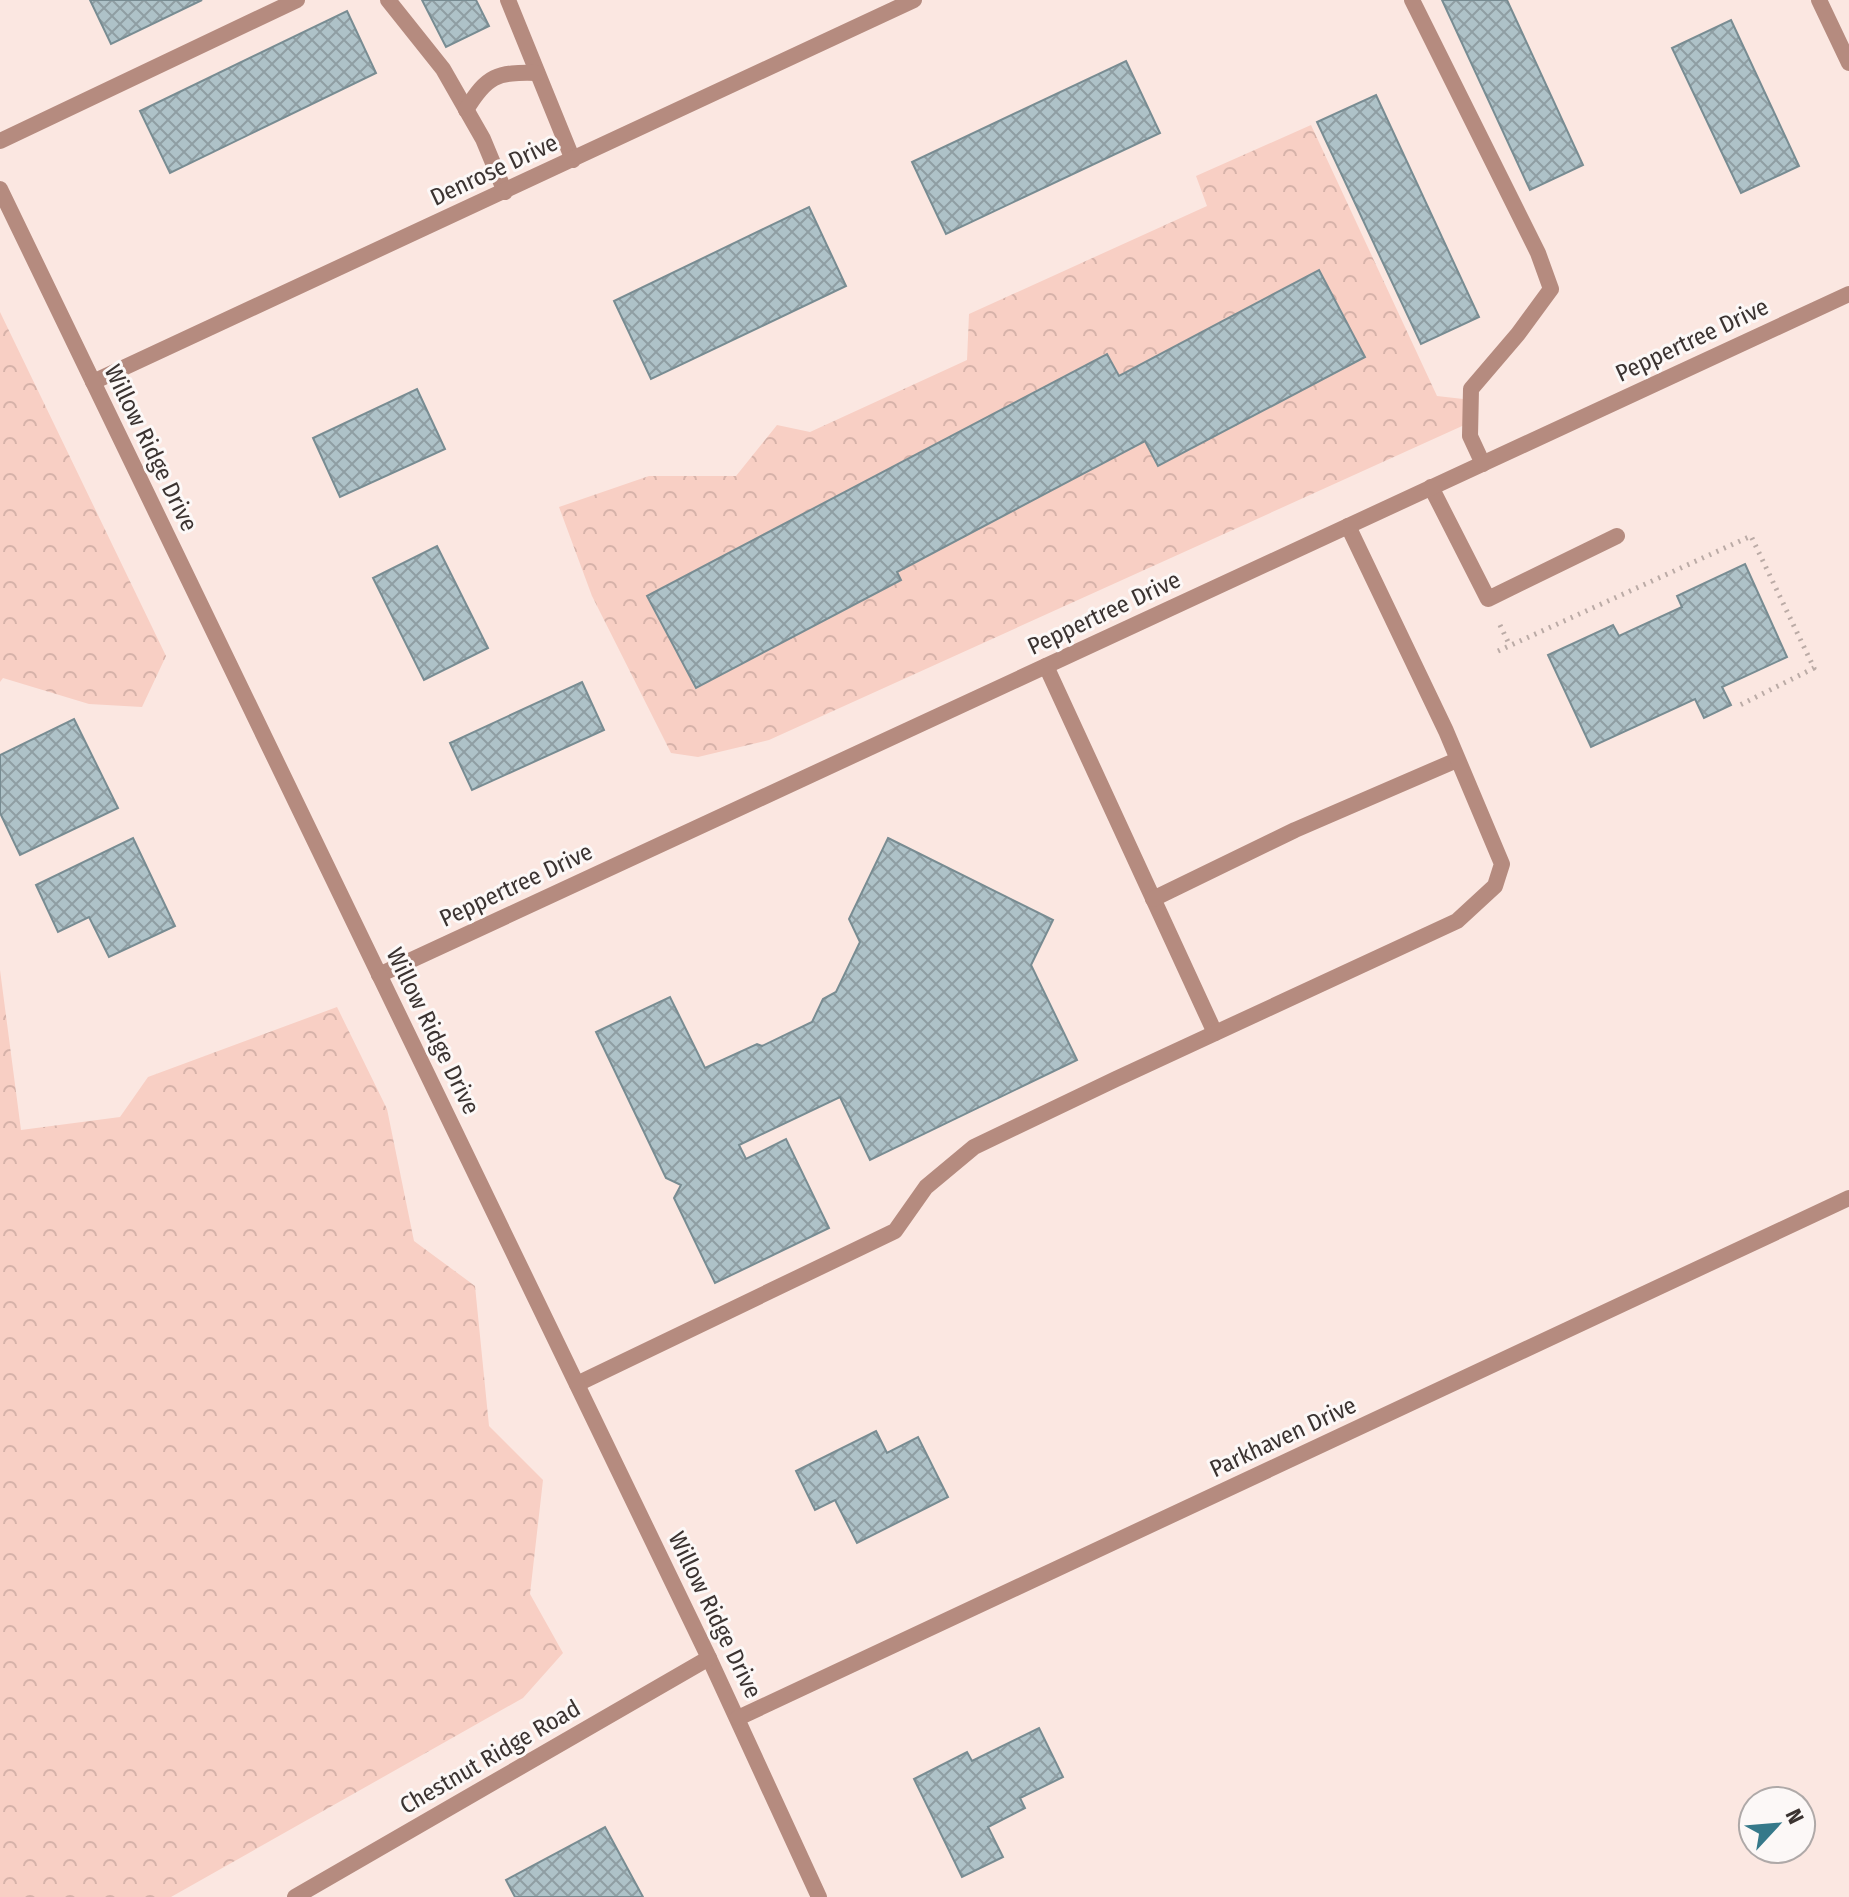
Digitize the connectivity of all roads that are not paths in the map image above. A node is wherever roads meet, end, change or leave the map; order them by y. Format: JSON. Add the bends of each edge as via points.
{"nodes":[{"id":1,"x":297,"y":0,"type":"edge"},
{"id":2,"x":388,"y":0,"type":"edge"},
{"id":3,"x":508,"y":0,"type":"edge"},
{"id":4,"x":914,"y":0,"type":"edge"},
{"id":5,"x":1412,"y":0,"type":"edge"},
{"id":6,"x":1819,"y":0,"type":"edge"},
{"id":7,"x":1849,"y":63,"type":"edge"},
{"id":8,"x":537,"y":73,"type":"junction"},
{"id":9,"x":466,"y":110,"type":"junction"},
{"id":10,"x":0,"y":141,"type":"edge"},
{"id":11,"x":573,"y":160,"type":"junction"},
{"id":12,"x":0,"y":189,"type":"edge"},
{"id":13,"x":505,"y":192,"type":"junction"},
{"id":14,"x":1849,"y":294,"type":"edge"},
{"id":15,"x":93,"y":382,"type":"junction"},
{"id":16,"x":1483,"y":464,"type":"junction"},
{"id":17,"x":1431,"y":487,"type":"junction"},
{"id":18,"x":1348,"y":526,"type":"junction"},
{"id":19,"x":1617,"y":536,"type":"dead end"},
{"id":20,"x":1046,"y":666,"type":"junction"},
{"id":21,"x":1457,"y":760,"type":"junction"},
{"id":22,"x":1153,"y":899,"type":"junction"},
{"id":23,"x":379,"y":975,"type":"junction"},
{"id":24,"x":1215,"y":1033,"type":"junction"},
{"id":25,"x":1849,"y":1198,"type":"edge"},
{"id":26,"x":577,"y":1384,"type":"junction"},
{"id":27,"x":709,"y":1658,"type":"junction"},
{"id":28,"x":738,"y":1718,"type":"junction"},
{"id":29,"x":295,"y":1897,"type":"edge"},
{"id":30,"x":819,"y":1897,"type":"edge"}],
"edges":[{"from":1,"to":10,"type":"street"},
{"from":2,"to":9,"type":"street","via":[[443,69]]},
{"from":3,"to":8,"type":"street"},
{"from":4,"to":11,"type":"street","name":"Denrose Drive"},
{"from":5,"to":16,"type":"street","via":[[1551,289],[1471,389],[1470,436]]},
{"from":6,"to":7,"type":"street"},
{"from":8,"to":9,"type":"street","via":[[492,77]]},
{"from":8,"to":11,"type":"street"},
{"from":9,"to":13,"type":"street"},
{"from":11,"to":13,"type":"street","name":"Denrose Drive"},
{"from":12,"to":15,"type":"street","name":"Willow Ridge Drive"},
{"from":13,"to":15,"type":"street","name":"Denrose Drive"},
{"from":14,"to":16,"type":"street","name":"Peppertree Drive"},
{"from":15,"to":23,"type":"street","name":"Willow Ridge Drive"},
{"from":16,"to":17,"type":"street","name":"Peppertree Drive"},
{"from":17,"to":18,"type":"street","name":"Peppertree Drive"},
{"from":17,"to":19,"type":"street","via":[[1488,599]]},
{"from":18,"to":20,"type":"street","name":"Peppertree Drive"},
{"from":18,"to":21,"type":"street"},
{"from":20,"to":22,"type":"street"},
{"from":20,"to":23,"type":"street","name":"Peppertree Drive"},
{"from":21,"to":22,"type":"street"},
{"from":21,"to":24,"type":"street","via":[[1502,864],[1495,886],[1457,921]]},
{"from":22,"to":24,"type":"street"},
{"from":23,"to":26,"type":"street","name":"Willow Ridge Drive"},
{"from":24,"to":26,"type":"street","via":[[974,1147],[926,1187],[895,1231]]},
{"from":25,"to":28,"type":"street","name":"Parkhaven Drive"},
{"from":26,"to":27,"type":"street","name":"Willow Ridge Drive"},
{"from":27,"to":28,"type":"street","name":"Willow Ridge Drive"},
{"from":27,"to":29,"type":"street","name":"Chestnut Ridge Road"},
{"from":28,"to":30,"type":"street","name":"Willow Ridge Drive"}]}
